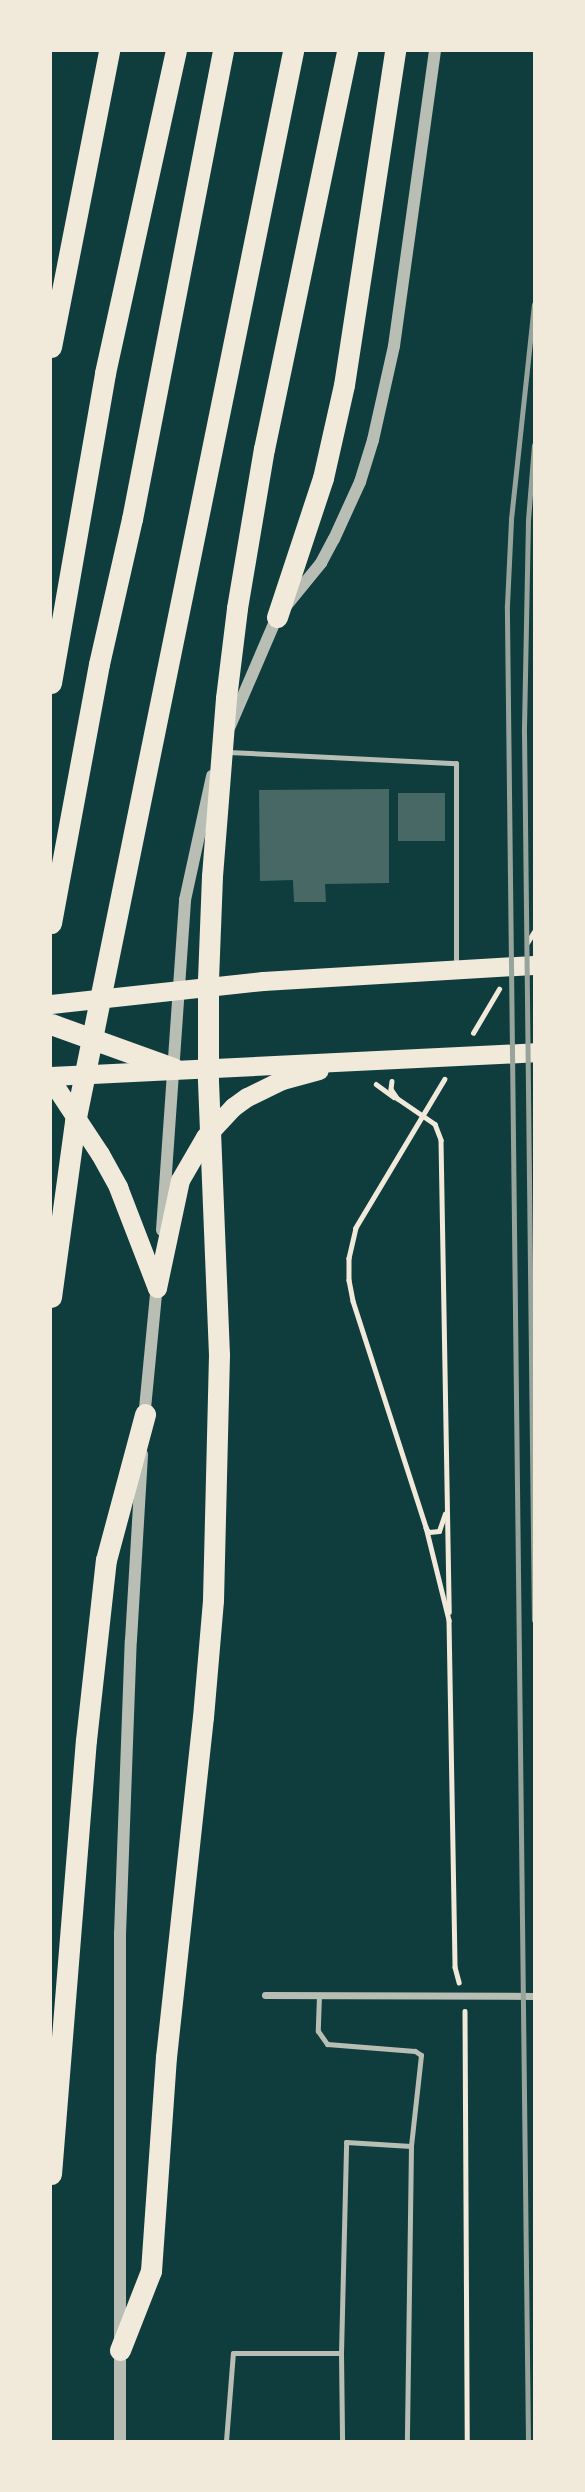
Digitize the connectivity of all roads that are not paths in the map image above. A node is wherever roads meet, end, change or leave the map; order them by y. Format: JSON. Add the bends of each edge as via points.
{"nodes":[{"id":1,"x":109,"y":51,"type":"edge"},
{"id":2,"x":176,"y":51,"type":"edge"},
{"id":3,"x":223,"y":51,"type":"edge"},
{"id":4,"x":293,"y":51,"type":"edge"},
{"id":5,"x":346,"y":51,"type":"edge"},
{"id":6,"x":395,"y":51,"type":"edge"},
{"id":7,"x":435,"y":51,"type":"edge"},
{"id":8,"x":51,"y":347,"type":"edge"},
{"id":9,"x":277,"y":617,"type":"junction"},
{"id":10,"x":51,"y":683,"type":"edge"},
{"id":11,"x":218,"y":753,"type":"junction"},
{"id":12,"x":51,"y":923,"type":"edge"},
{"id":13,"x":527,"y":960,"type":"edge"},
{"id":14,"x":456,"y":969,"type":"junction"},
{"id":15,"x":177,"y":989,"type":"junction"},
{"id":16,"x":51,"y":1004,"type":"edge"},
{"id":17,"x":51,"y":1024,"type":"edge"},
{"id":18,"x":534,"y":1052,"type":"edge"},
{"id":19,"x":371,"y":1059,"type":"junction"},
{"id":20,"x":173,"y":1068,"type":"junction"},
{"id":21,"x":51,"y":1078,"type":"edge"},
{"id":22,"x":157,"y":1288,"type":"junction"},
{"id":23,"x":51,"y":1297,"type":"edge"},
{"id":24,"x":145,"y":1414,"type":"junction"},
{"id":25,"x":265,"y":1995,"type":"dead end"},
{"id":26,"x":319,"y":1995,"type":"junction"},
{"id":27,"x":534,"y":1996,"type":"edge"},
{"id":28,"x":411,"y":2146,"type":"junction"},
{"id":29,"x":51,"y":2174,"type":"edge"},
{"id":30,"x":120,"y":2350,"type":"junction"},
{"id":31,"x":341,"y":2353,"type":"junction"},
{"id":32,"x":120,"y":2441,"type":"edge"},
{"id":33,"x":226,"y":2441,"type":"edge"},
{"id":34,"x":342,"y":2441,"type":"edge"},
{"id":35,"x":407,"y":2441,"type":"edge"}],
"edges":[{"from":1,"to":8,"type":"highway"},
{"from":2,"to":10,"type":"highway","via":[[105,373]]},
{"from":3,"to":12,"type":"highway"},
{"from":4,"to":23,"type":"highway","via":[[75,1122]]},
{"from":5,"to":30,"type":"highway","via":[[264,449],[226,698],[212,876],[207,1036],[219,1418],[208,1671],[166,2057],[150,2271]]},
{"from":6,"to":9,"type":"highway","via":[[344,386],[323,478]]},
{"from":7,"to":9,"type":"street","via":[[396,334],[373,440],[321,563]]},
{"from":9,"to":11,"type":"street"},
{"from":11,"to":14,"type":"lane","via":[[456,763]]},
{"from":11,"to":15,"type":"street","via":[[185,900]]},
{"from":13,"to":14,"type":"highway"},
{"from":14,"to":15,"type":"highway"},
{"from":15,"to":16,"type":"highway"},
{"from":15,"to":20,"type":"street"},
{"from":17,"to":20,"type":"highway"},
{"from":18,"to":19,"type":"highway"},
{"from":19,"to":20,"type":"highway"},
{"from":19,"to":22,"type":"highway","via":[[282,1080],[247,1097],[223,1116],[180,1180]]},
{"from":20,"to":21,"type":"highway"},
{"from":20,"to":22,"type":"street"},
{"from":21,"to":22,"type":"highway","via":[[118,1187]]},
{"from":22,"to":24,"type":"street"},
{"from":24,"to":29,"type":"highway","via":[[106,1560],[86,1740]]},
{"from":24,"to":30,"type":"street","via":[[121,1885]]},
{"from":25,"to":26,"type":"street"},
{"from":26,"to":27,"type":"street"},
{"from":26,"to":28,"type":"lane","via":[[318,2031],[327,2044],[421,2055]]},
{"from":28,"to":31,"type":"lane","via":[[346,2142]]},
{"from":28,"to":35,"type":"lane"},
{"from":30,"to":32,"type":"street"},
{"from":31,"to":33,"type":"lane","via":[[233,2353]]},
{"from":31,"to":34,"type":"lane"}]}
